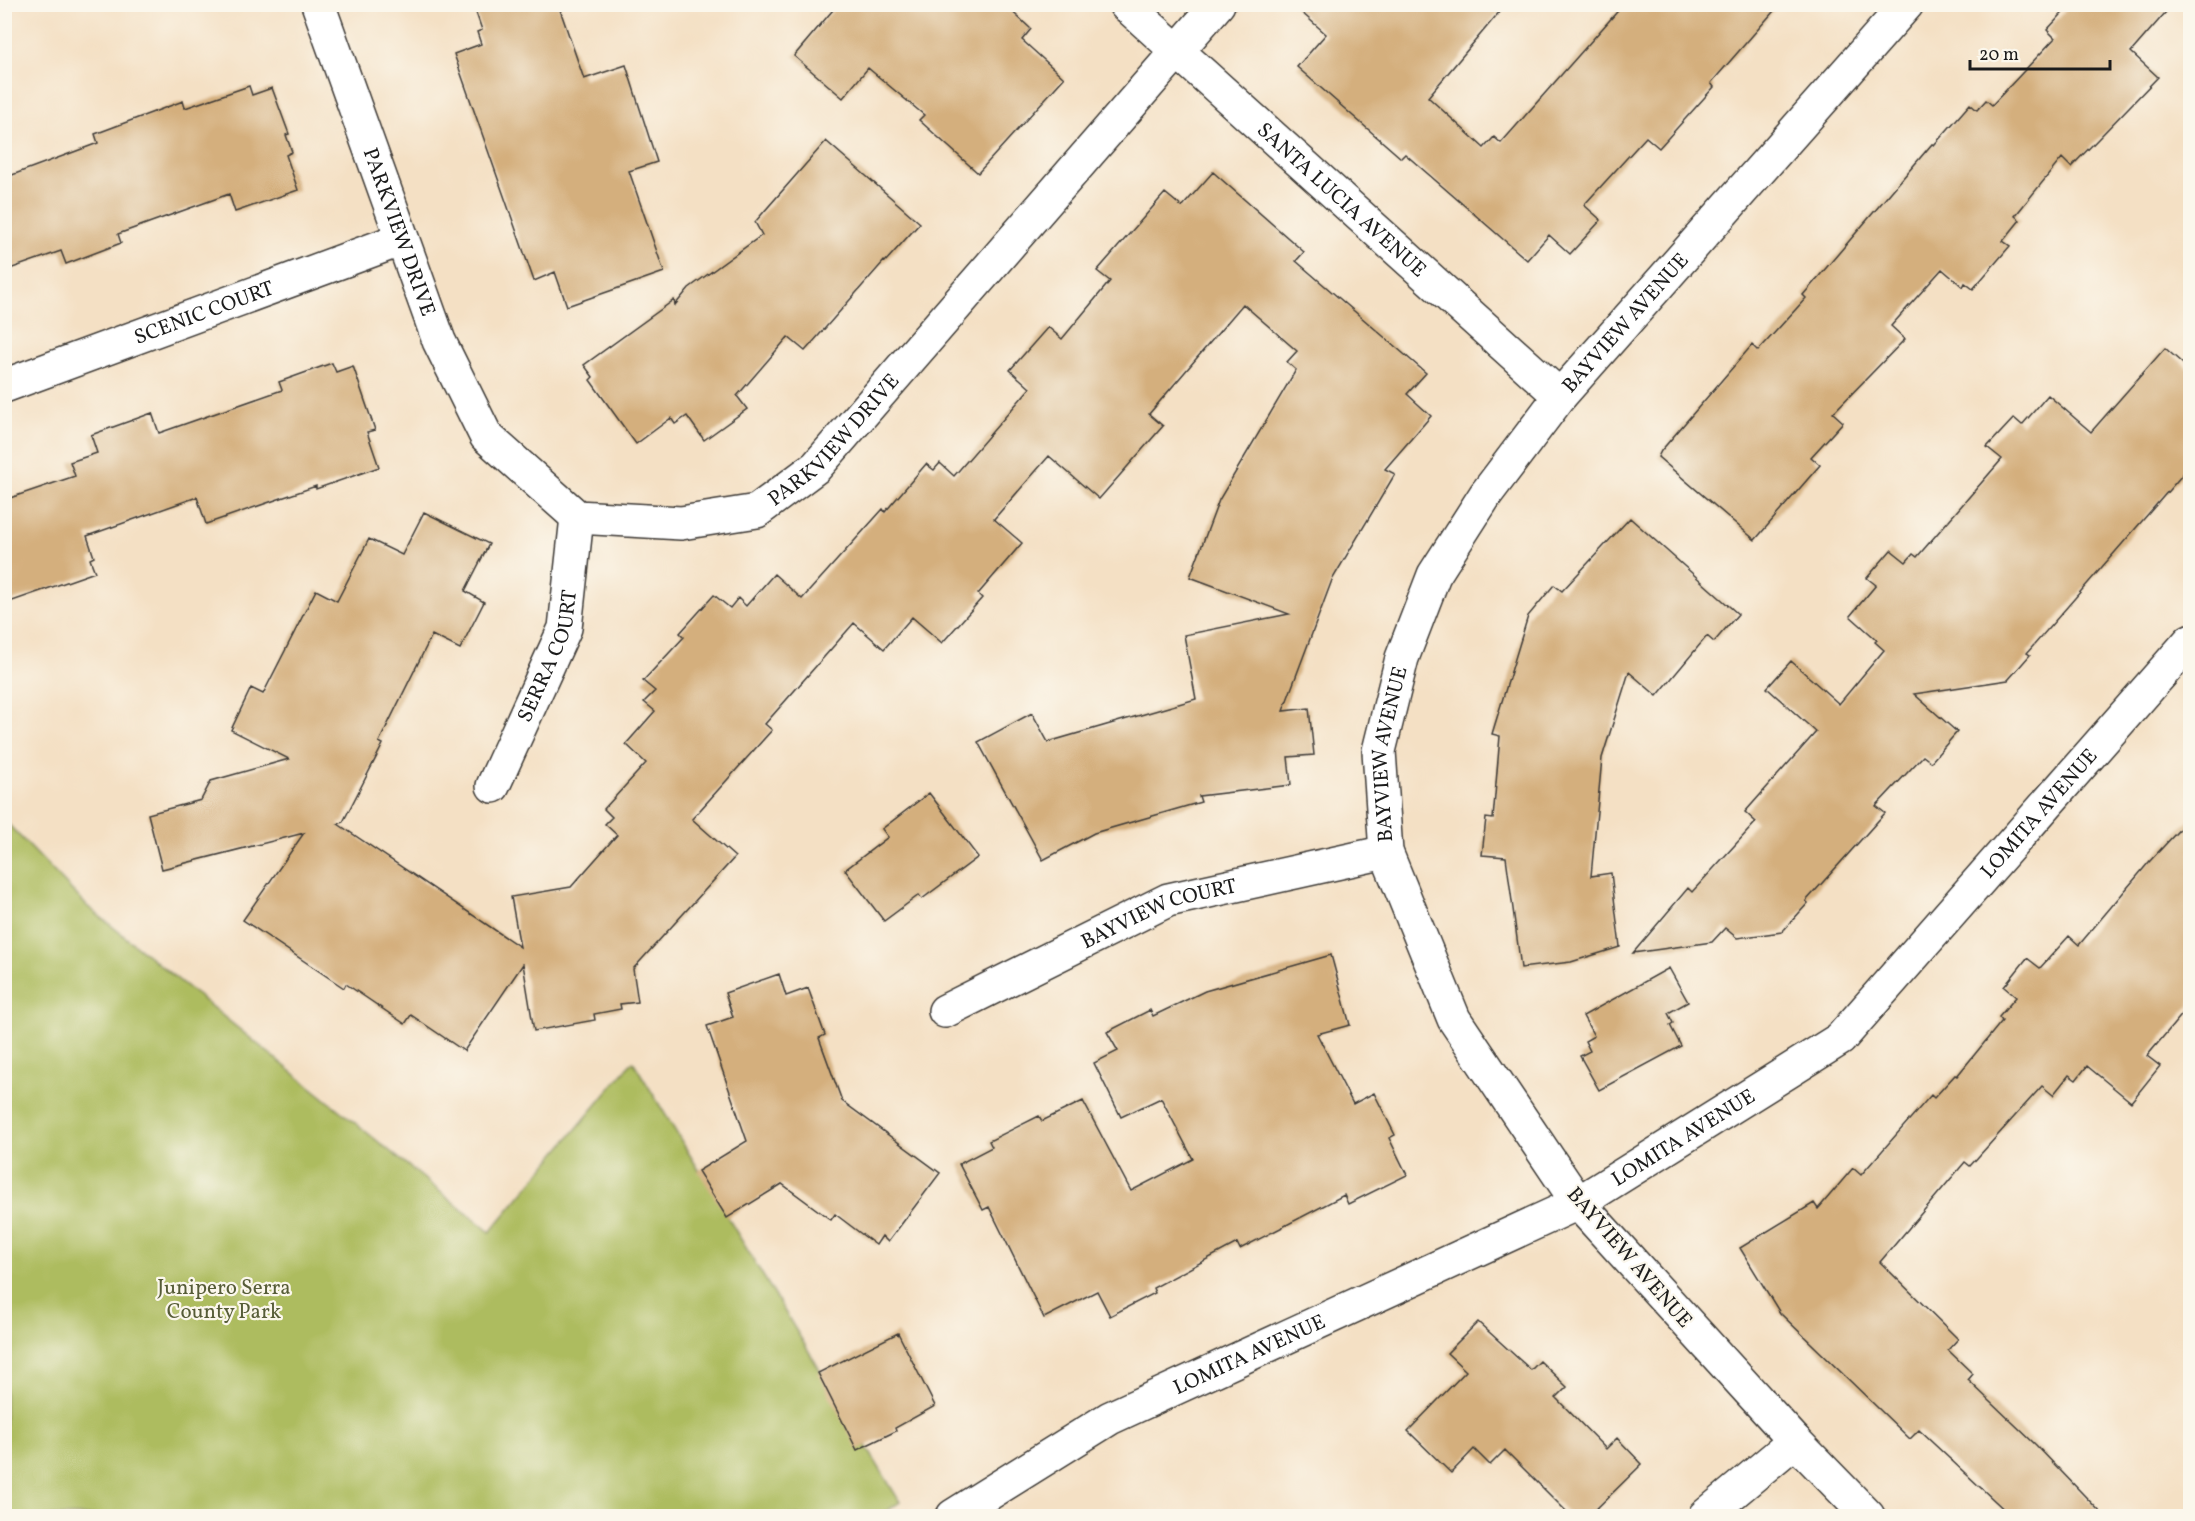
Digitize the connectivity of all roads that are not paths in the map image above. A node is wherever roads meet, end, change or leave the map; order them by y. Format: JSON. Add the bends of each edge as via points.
{"nodes":[{"id":1,"x":318,"y":4,"type":"edge"},
{"id":2,"x":1125,"y":4,"type":"edge"},
{"id":3,"x":1218,"y":4,"type":"edge"},
{"id":4,"x":1907,"y":4,"type":"edge"},
{"id":5,"x":1177,"y":51,"type":"junction"},
{"id":6,"x":402,"y":239,"type":"junction"},
{"id":7,"x":4,"y":386,"type":"edge"},
{"id":8,"x":1560,"y":396,"type":"junction"},
{"id":9,"x":577,"y":517,"type":"junction"},
{"id":10,"x":2190,"y":641,"type":"edge"},
{"id":11,"x":494,"y":786,"type":"dead end"},
{"id":12,"x":1386,"y":852,"type":"junction"},
{"id":13,"x":945,"y":1011,"type":"dead end"},
{"id":14,"x":1578,"y":1203,"type":"junction"},
{"id":15,"x":1796,"y":1441,"type":"junction"},
{"id":16,"x":953,"y":1516,"type":"edge"},
{"id":17,"x":1705,"y":1516,"type":"edge"},
{"id":18,"x":1868,"y":1516,"type":"edge"}],
"edges":[{"from":1,"to":6,"type":"street","name":"PARKVIEW DRIVE"},
{"from":2,"to":5,"type":"street","name":"SANTA LUCIA AVENUE"},
{"from":3,"to":5,"type":"street","name":"PARKVIEW DRIVE"},
{"from":4,"to":8,"type":"street","name":"BAYVIEW AVENUE"},
{"from":5,"to":8,"type":"street","name":"SANTA LUCIA AVENUE"},
{"from":5,"to":9,"type":"street","name":"PARKVIEW DRIVE","via":[[816,467],[757,511],[681,523]]},
{"from":6,"to":7,"type":"street","name":"SCENIC COURT"},
{"from":6,"to":9,"type":"street","name":"PARKVIEW DRIVE","via":[[439,341],[486,436]]},
{"from":8,"to":12,"type":"street","name":"BAYVIEW AVENUE","via":[[1486,494],[1434,575],[1402,658],[1379,751]]},
{"from":9,"to":11,"type":"street","name":"SERRA COURT","via":[[565,628]]},
{"from":10,"to":14,"type":"street","name":"LOMITA AVENUE","via":[[1840,1039]]},
{"from":12,"to":13,"type":"street","name":"BAYVIEW COURT","via":[[1168,900]]},
{"from":12,"to":14,"type":"street","name":"BAYVIEW AVENUE","via":[[1454,1019]]},
{"from":14,"to":15,"type":"street","name":"BAYVIEW AVENUE"},
{"from":14,"to":16,"type":"street","name":"LOMITA AVENUE","via":[[1110,1418]]},
{"from":15,"to":17,"type":"street"},
{"from":15,"to":18,"type":"street","name":"BAYVIEW AVENUE"}]}
